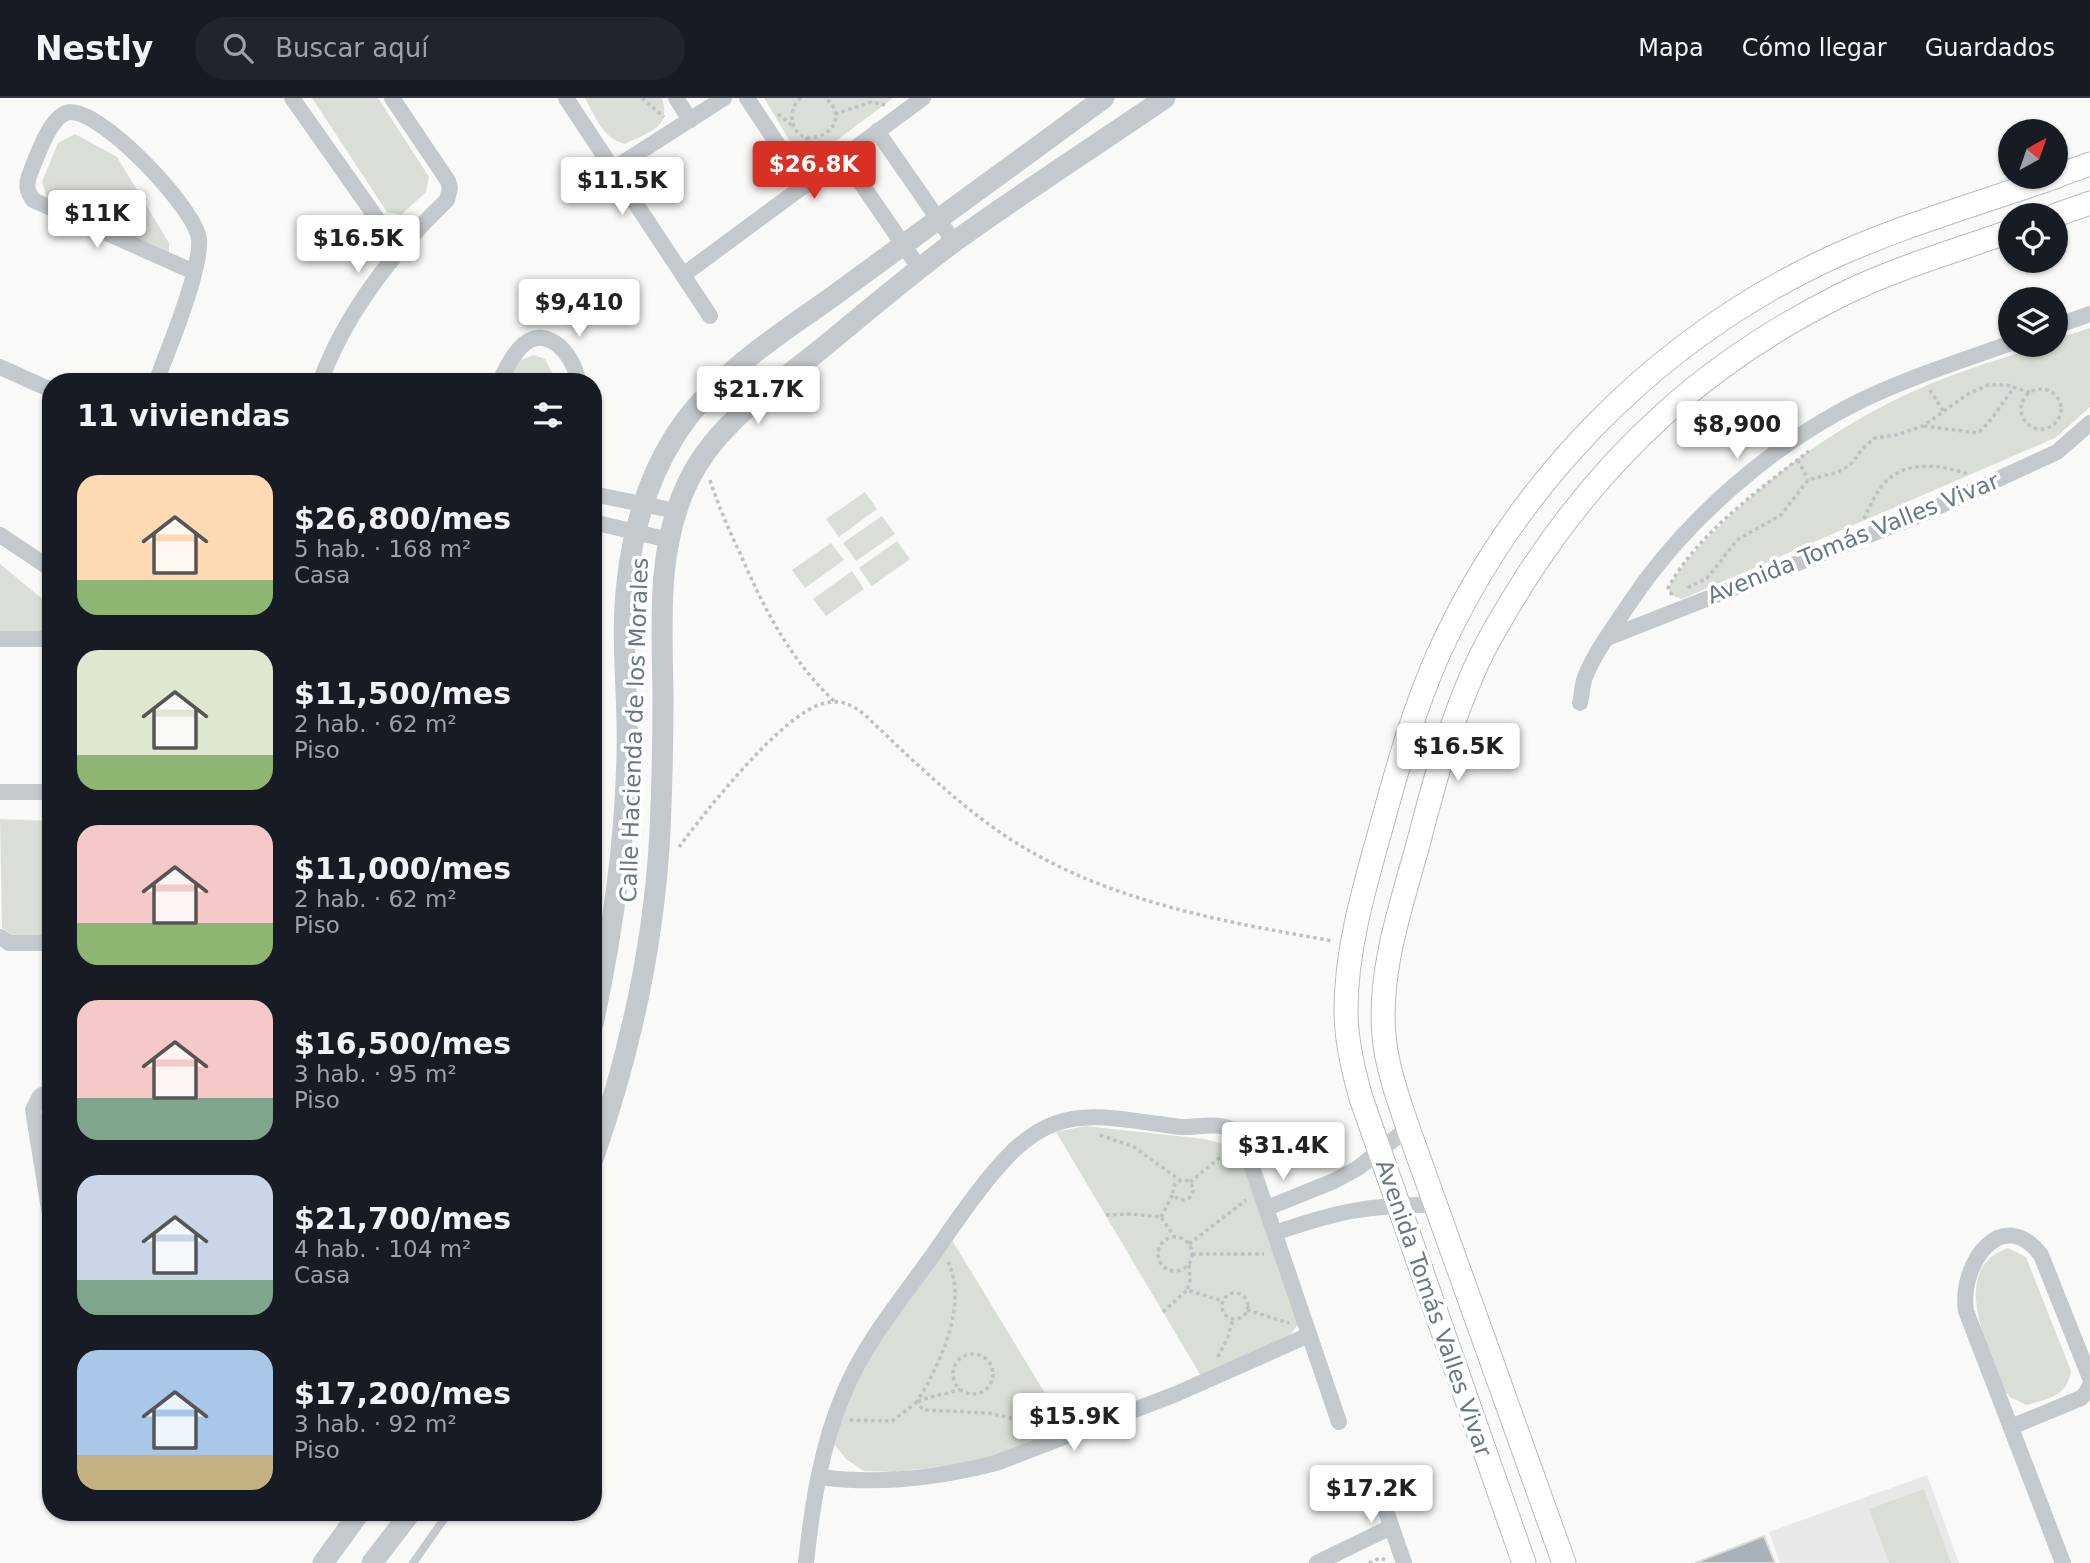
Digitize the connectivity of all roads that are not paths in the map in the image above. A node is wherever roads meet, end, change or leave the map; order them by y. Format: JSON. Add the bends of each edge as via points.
{"nodes":[{"id":1,"x":292,"y":98,"type":"edge"},
{"id":2,"x":392,"y":98,"type":"edge"},
{"id":3,"x":566,"y":98,"type":"edge"},
{"id":4,"x":724,"y":98,"type":"edge"},
{"id":5,"x":747,"y":98,"type":"edge"},
{"id":6,"x":923,"y":98,"type":"edge"},
{"id":7,"x":1104,"y":98,"type":"edge"},
{"id":8,"x":1165,"y":98,"type":"edge"},
{"id":9,"x":671,"y":104,"type":"edge"},
{"id":10,"x":690,"y":120,"type":"junction"},
{"id":11,"x":877,"y":131,"type":"junction"},
{"id":12,"x":843,"y":157,"type":"junction"},
{"id":13,"x":2090,"y":164,"type":"edge"},
{"id":14,"x":613,"y":169,"type":"junction"},
{"id":15,"x":2068,"y":172,"type":"edge"},
{"id":16,"x":805,"y":186,"type":"junction"},
{"id":17,"x":2019,"y":189,"type":"edge"},
{"id":18,"x":2090,"y":203,"type":"edge"},
{"id":19,"x":2068,"y":211,"type":"edge"},
{"id":20,"x":938,"y":219,"type":"junction"},
{"id":21,"x":1998,"y":236,"type":"edge"},
{"id":22,"x":954,"y":242,"type":"junction"},
{"id":23,"x":904,"y":244,"type":"junction"},
{"id":24,"x":399,"y":250,"type":"junction"},
{"id":25,"x":920,"y":269,"type":"junction"},
{"id":26,"x":194,"y":272,"type":"junction"},
{"id":27,"x":683,"y":275,"type":"junction"},
{"id":28,"x":2090,"y":314,"type":"edge"},
{"id":29,"x":710,"y":316,"type":"dead end"},
{"id":30,"x":2068,"y":322,"type":"edge"},
{"id":31,"x":1998,"y":352,"type":"edge"},
{"id":32,"x":0,"y":367,"type":"edge"},
{"id":33,"x":159,"y":373,"type":"edge"},
{"id":34,"x":324,"y":373,"type":"edge"},
{"id":35,"x":504,"y":373,"type":"edge"},
{"id":36,"x":576,"y":373,"type":"edge"},
{"id":37,"x":42,"y":386,"type":"edge"},
{"id":38,"x":2090,"y":422,"type":"edge"},
{"id":39,"x":602,"y":496,"type":"edge"},
{"id":40,"x":643,"y":504,"type":"junction"},
{"id":41,"x":676,"y":511,"type":"junction"},
{"id":42,"x":602,"y":524,"type":"edge"},
{"id":43,"x":635,"y":532,"type":"junction"},
{"id":44,"x":0,"y":535,"type":"edge"},
{"id":45,"x":669,"y":540,"type":"junction"},
{"id":46,"x":42,"y":563,"type":"edge"},
{"id":47,"x":0,"y":639,"type":"edge"},
{"id":48,"x":42,"y":639,"type":"edge"},
{"id":49,"x":1607,"y":639,"type":"junction"},
{"id":50,"x":1580,"y":703,"type":"dead end"},
{"id":51,"x":662,"y":790,"type":"junction"},
{"id":52,"x":626,"y":791,"type":"junction"},
{"id":53,"x":0,"y":792,"type":"edge"},
{"id":54,"x":42,"y":792,"type":"edge"},
{"id":55,"x":0,"y":937,"type":"edge"},
{"id":56,"x":42,"y":943,"type":"edge"},
{"id":57,"x":602,"y":976,"type":"edge"},
{"id":58,"x":42,"y":1095,"type":"edge"},
{"id":59,"x":1408,"y":1128,"type":"junction"},
{"id":60,"x":602,"y":1129,"type":"edge"},
{"id":61,"x":1380,"y":1152,"type":"junction"},
{"id":62,"x":42,"y":1166,"type":"edge"},
{"id":63,"x":1341,"y":1196,"type":"junction"},
{"id":64,"x":1398,"y":1204,"type":"junction"},
{"id":65,"x":1435,"y":1205,"type":"junction"},
{"id":66,"x":1267,"y":1208,"type":"junction"},
{"id":67,"x":1275,"y":1233,"type":"junction"},
{"id":68,"x":1303,"y":1330,"type":"junction"},
{"id":69,"x":2090,"y":1378,"type":"edge"},
{"id":70,"x":2090,"y":1385,"type":"edge"},
{"id":71,"x":1339,"y":1422,"type":"dead end"},
{"id":72,"x":2011,"y":1427,"type":"junction"},
{"id":73,"x":1374,"y":1476,"type":"dead end"},
{"id":74,"x":820,"y":1477,"type":"junction"},
{"id":75,"x":353,"y":1521,"type":"edge"},
{"id":76,"x":404,"y":1521,"type":"edge"},
{"id":77,"x":443,"y":1521,"type":"edge"},
{"id":78,"x":1391,"y":1527,"type":"junction"},
{"id":79,"x":323,"y":1563,"type":"edge"},
{"id":80,"x":372,"y":1563,"type":"edge"},
{"id":81,"x":413,"y":1563,"type":"edge"},
{"id":82,"x":806,"y":1563,"type":"edge"},
{"id":83,"x":1317,"y":1563,"type":"edge"},
{"id":84,"x":1404,"y":1563,"type":"edge"},
{"id":85,"x":1524,"y":1563,"type":"edge"},
{"id":86,"x":1563,"y":1563,"type":"edge"},
{"id":87,"x":2063,"y":1563,"type":"edge"}],
"edges":[{"from":1,"to":24,"type":"street"},
{"from":2,"to":24,"type":"street","via":[[450,188],[447,200]]},
{"from":3,"to":14,"type":"street"},
{"from":4,"to":10,"type":"street"},
{"from":5,"to":16,"type":"street"},
{"from":6,"to":11,"type":"street"},
{"from":7,"to":20,"type":"street","name":"Calle Hacienda de los Morales"},
{"from":8,"to":22,"type":"street","name":"Calle Hacienda de los Morales"},
{"from":9,"to":10,"type":"street"},
{"from":10,"to":14,"type":"street"},
{"from":11,"to":12,"type":"street"},
{"from":11,"to":20,"type":"street"},
{"from":12,"to":16,"type":"street"},
{"from":12,"to":23,"type":"street"},
{"from":13,"to":15,"type":"main road","name":"Avenida Tomás Valles Vivar"},
{"from":14,"to":27,"type":"street"},
{"from":16,"to":27,"type":"street"},
{"from":17,"to":61,"type":"main road","name":"Avenida Tomás Valles Vivar","via":[[1847,250],[1722,319],[1623,397],[1573,448],[1486,565],[1422,693],[1398,766],[1352,945],[1348,1039]]},
{"from":18,"to":19,"type":"main road"},
{"from":20,"to":22,"type":"street"},
{"from":20,"to":23,"type":"street","name":"Calle Hacienda de los Morales"},
{"from":21,"to":59,"type":"main road","name":"Avenida Tomás Valles Vivar","via":[[1846,293],[1732,359],[1673,404],[1620,456],[1542,554],[1489,640],[1462,699],[1390,950],[1383,997],[1384,1038]]},
{"from":22,"to":25,"type":"street","name":"Calle Hacienda de los Morales"},
{"from":23,"to":25,"type":"street"},
{"from":23,"to":40,"type":"street","name":"Calle Hacienda de los Morales","via":[[722,381],[673,440]]},
{"from":24,"to":34,"type":"street","via":[[346,327]]},
{"from":25,"to":41,"type":"street","name":"Calle Hacienda de los Morales","via":[[757,399],[717,437],[702,456]]},
{"from":26,"to":26,"type":"street","via":[[197,230],[144,161],[81,113],[71,111],[56,119],[29,176],[28,193],[33,200]]},
{"from":26,"to":33,"type":"street"},
{"from":27,"to":29,"type":"street"},
{"from":28,"to":30,"type":"street"},
{"from":31,"to":49,"type":"street","via":[[1917,376],[1862,400],[1767,461],[1689,529],[1651,570]]},
{"from":32,"to":37,"type":"street"},
{"from":35,"to":36,"type":"street","via":[[520,347],[537,338],[564,350]]},
{"from":38,"to":49,"type":"street","name":"Avenida Tomás Valles Vivar","via":[[2057,452],[1920,515]]},
{"from":39,"to":40,"type":"street"},
{"from":40,"to":41,"type":"street"},
{"from":40,"to":43,"type":"street","name":"Calle Hacienda de los Morales"},
{"from":41,"to":45,"type":"street","name":"Calle Hacienda de los Morales"},
{"from":42,"to":43,"type":"street"},
{"from":43,"to":45,"type":"street"},
{"from":43,"to":52,"type":"street","name":"Calle Hacienda de los Morales","via":[[625,614]]},
{"from":44,"to":46,"type":"street"},
{"from":45,"to":51,"type":"street","name":"Calle Hacienda de los Morales","via":[[661,608]]},
{"from":47,"to":48,"type":"street"},
{"from":49,"to":50,"type":"street","via":[[1585,678]]},
{"from":51,"to":52,"type":"street"},
{"from":51,"to":60,"type":"street","name":"Calle Hacienda de los Morales","via":[[643,979]]},
{"from":52,"to":57,"type":"street","name":"Calle Hacienda de los Morales"},
{"from":53,"to":54,"type":"street"},
{"from":55,"to":56,"type":"street","via":[[9,943]]},
{"from":58,"to":62,"type":"street","via":[[33,1110]]},
{"from":59,"to":61,"type":"street"},
{"from":59,"to":65,"type":"main road","name":"Avenida Tomás Valles Vivar"},
{"from":61,"to":63,"type":"street","via":[[1358,1168]]},
{"from":61,"to":64,"type":"main road","name":"Avenida Tomás Valles Vivar"},
{"from":63,"to":64,"type":"street"},
{"from":63,"to":66,"type":"street"},
{"from":63,"to":67,"type":"street"},
{"from":64,"to":65,"type":"street"},
{"from":64,"to":85,"type":"main road","name":"Avenida Tomás Valles Vivar"},
{"from":65,"to":86,"type":"main road","name":"Avenida Tomás Valles Vivar"},
{"from":66,"to":67,"type":"street"},
{"from":66,"to":74,"type":"street","via":[[1245,1142],[1234,1129],[1108,1117],[1054,1124],[1016,1149],[970,1203],[859,1360],[836,1413]]},
{"from":67,"to":68,"type":"street"},
{"from":68,"to":71,"type":"street"},
{"from":68,"to":74,"type":"street","via":[[1176,1394],[996,1463],[904,1479]]},
{"from":69,"to":72,"type":"street","via":[[2041,1255],[2019,1236],[1992,1242],[1972,1264],[1964,1300]]},
{"from":70,"to":72,"type":"street","via":[[2081,1398]]},
{"from":72,"to":87,"type":"street"},
{"from":73,"to":78,"type":"street"},
{"from":74,"to":82,"type":"street"},
{"from":75,"to":79,"type":"street"},
{"from":76,"to":80,"type":"street"},
{"from":77,"to":81,"type":"lane"},
{"from":78,"to":83,"type":"street"},
{"from":78,"to":84,"type":"street"}]}
